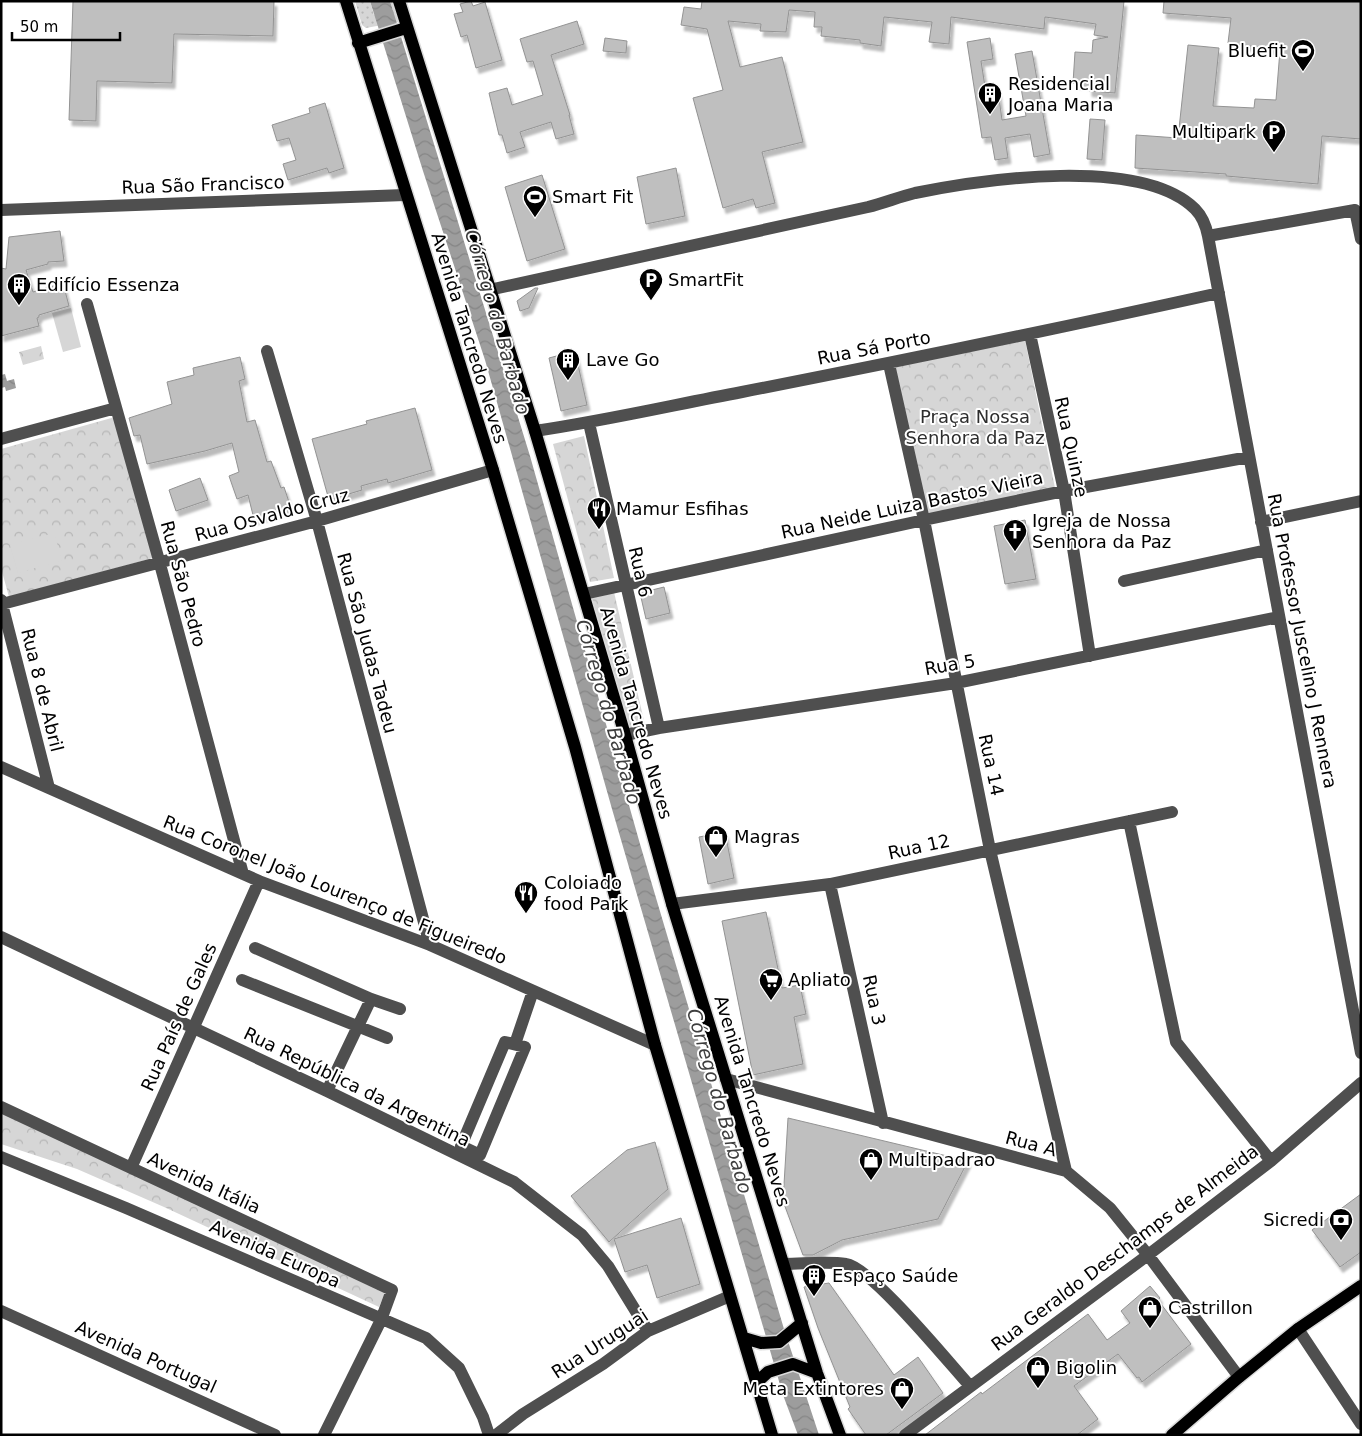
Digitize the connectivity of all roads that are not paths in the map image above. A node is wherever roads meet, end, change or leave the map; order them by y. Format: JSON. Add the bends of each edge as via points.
{"nodes":[{"id":1,"x":346,"y":1,"type":"edge"},
{"id":2,"x":399,"y":1,"type":"edge"},
{"id":3,"x":402,"y":29,"type":"junction"},
{"id":4,"x":363,"y":42,"type":"junction"},
{"id":5,"x":405,"y":194,"type":"junction"},
{"id":6,"x":1,"y":210,"type":"edge"},
{"id":7,"x":1208,"y":236,"type":"junction"},
{"id":8,"x":1361,"y":239,"type":"edge"},
{"id":9,"x":489,"y":290,"type":"junction"},
{"id":10,"x":1219,"y":293,"type":"junction"},
{"id":11,"x":86,"y":304,"type":"dead end"},
{"id":12,"x":1030,"y":334,"type":"junction"},
{"id":13,"x":267,"y":350,"type":"dead end"},
{"id":14,"x":889,"y":364,"type":"junction"},
{"id":15,"x":116,"y":408,"type":"junction"},
{"id":16,"x":589,"y":423,"type":"junction"},
{"id":17,"x":534,"y":431,"type":"junction"},
{"id":18,"x":1,"y":439,"type":"edge"},
{"id":19,"x":1249,"y":457,"type":"junction"},
{"id":20,"x":492,"y":470,"type":"junction"},
{"id":21,"x":1064,"y":491,"type":"junction"},
{"id":22,"x":1361,"y":501,"type":"edge"},
{"id":23,"x":924,"y":520,"type":"junction"},
{"id":24,"x":317,"y":521,"type":"junction"},
{"id":25,"x":1261,"y":522,"type":"junction"},
{"id":26,"x":1267,"y":550,"type":"junction"},
{"id":27,"x":160,"y":564,"type":"junction"},
{"id":28,"x":1124,"y":581,"type":"dead end"},
{"id":29,"x":625,"y":586,"type":"junction"},
{"id":30,"x":584,"y":594,"type":"junction"},
{"id":31,"x":2,"y":602,"type":"edge"},
{"id":32,"x":1279,"y":617,"type":"junction"},
{"id":33,"x":1090,"y":656,"type":"junction"},
{"id":34,"x":956,"y":683,"type":"junction"},
{"id":35,"x":659,"y":728,"type":"junction"},
{"id":36,"x":626,"y":735,"type":"junction"},
{"id":37,"x":1,"y":767,"type":"edge"},
{"id":38,"x":49,"y":788,"type":"junction"},
{"id":39,"x":1172,"y":812,"type":"dead end"},
{"id":40,"x":1129,"y":821,"type":"junction"},
{"id":41,"x":990,"y":850,"type":"junction"},
{"id":42,"x":242,"y":874,"type":"junction"},
{"id":43,"x":259,"y":881,"type":"junction"},
{"id":44,"x":830,"y":884,"type":"junction"},
{"id":45,"x":672,"y":904,"type":"junction"},
{"id":46,"x":1,"y":937,"type":"edge"},
{"id":47,"x":430,"y":945,"type":"junction"},
{"id":48,"x":255,"y":948,"type":"dead end"},
{"id":49,"x":242,"y":980,"type":"dead end"},
{"id":50,"x":534,"y":991,"type":"junction"},
{"id":51,"x":371,"y":999,"type":"junction"},
{"id":52,"x":400,"y":1009,"type":"dead end"},
{"id":53,"x":358,"y":1026,"type":"junction"},
{"id":54,"x":193,"y":1029,"type":"junction"},
{"id":55,"x":387,"y":1038,"type":"dead end"},
{"id":56,"x":515,"y":1044,"type":"junction"},
{"id":57,"x":656,"y":1045,"type":"junction"},
{"id":58,"x":1361,"y":1053,"type":"edge"},
{"id":59,"x":726,"y":1079,"type":"junction"},
{"id":60,"x":1361,"y":1083,"type":"edge"},
{"id":61,"x":327,"y":1091,"type":"junction"},
{"id":62,"x":1,"y":1107,"type":"edge"},
{"id":63,"x":883,"y":1123,"type":"junction"},
{"id":64,"x":1,"y":1157,"type":"edge"},
{"id":65,"x":1271,"y":1161,"type":"junction"},
{"id":66,"x":131,"y":1168,"type":"junction"},
{"id":67,"x":1066,"y":1171,"type":"junction"},
{"id":68,"x":1148,"y":1255,"type":"junction"},
{"id":69,"x":784,"y":1264,"type":"junction"},
{"id":70,"x":1361,"y":1286,"type":"edge"},
{"id":71,"x":730,"y":1296,"type":"junction"},
{"id":72,"x":1,"y":1311,"type":"edge"},
{"id":73,"x":381,"y":1320,"type":"junction"},
{"id":74,"x":802,"y":1323,"type":"junction"},
{"id":75,"x":1298,"y":1329,"type":"junction"},
{"id":76,"x":648,"y":1331,"type":"junction"},
{"id":77,"x":744,"y":1338,"type":"junction"},
{"id":78,"x":817,"y":1372,"type":"junction"},
{"id":79,"x":1239,"y":1377,"type":"junction"},
{"id":80,"x":756,"y":1383,"type":"junction"},
{"id":81,"x":970,"y":1386,"type":"junction"},
{"id":82,"x":1361,"y":1424,"type":"edge"},
{"id":83,"x":276,"y":1435,"type":"edge"},
{"id":84,"x":324,"y":1435,"type":"edge"},
{"id":85,"x":489,"y":1435,"type":"edge"},
{"id":86,"x":496,"y":1435,"type":"edge"},
{"id":87,"x":772,"y":1435,"type":"edge"},
{"id":88,"x":840,"y":1435,"type":"edge"},
{"id":89,"x":905,"y":1435,"type":"edge"},
{"id":90,"x":1172,"y":1435,"type":"edge"}],
"edges":[{"from":1,"to":4,"type":"main road","name":"Avenida Tancredo Neves"},
{"from":2,"to":3,"type":"main road","name":"Avenida Tancredo Neves"},
{"from":3,"to":4,"type":"main road"},
{"from":3,"to":9,"type":"main road","name":"Avenida Tancredo Neves"},
{"from":4,"to":5,"type":"main road","name":"Avenida Tancredo Neves"},
{"from":5,"to":6,"type":"street","name":"Rua São Francisco"},
{"from":5,"to":20,"type":"main road","name":"Avenida Tancredo Neves"},
{"from":7,"to":8,"type":"street","via":[[1355,210]]},
{"from":7,"to":9,"type":"street","name":"Rua Professor Juscelino J Rennera","via":[[1205,223],[1196,209],[1182,198],[1158,187],[1097,176],[1042,176],[913,194],[868,207]]},
{"from":7,"to":10,"type":"street","name":"Rua Professor Juscelino J Rennera"},
{"from":9,"to":17,"type":"main road","name":"Avenida Tancredo Neves"},
{"from":10,"to":12,"type":"street","name":"Rua Sá Porto"},
{"from":10,"to":19,"type":"street","name":"Rua Professor Juscelino J Rennera"},
{"from":11,"to":15,"type":"street","name":"Rua São Pedro"},
{"from":12,"to":14,"type":"street","name":"Rua Sá Porto"},
{"from":12,"to":21,"type":"street","name":"Rua Quinze"},
{"from":13,"to":24,"type":"street","name":"Rua São Judas Tadeu"},
{"from":14,"to":16,"type":"street","name":"Rua Sá Porto"},
{"from":14,"to":23,"type":"street","name":"Rua 14"},
{"from":15,"to":18,"type":"street"},
{"from":15,"to":27,"type":"street","name":"Rua São Pedro"},
{"from":16,"to":17,"type":"street","name":"Rua Sá Porto"},
{"from":16,"to":29,"type":"street","name":"Rua 6"},
{"from":17,"to":30,"type":"main road","name":"Avenida Tancredo Neves"},
{"from":19,"to":21,"type":"street","name":"Rua Neide Luiza Bastos Vieira"},
{"from":19,"to":25,"type":"street","name":"Rua Professor Juscelino J Rennera"},
{"from":20,"to":24,"type":"street","name":"Rua Osvaldo Cruz"},
{"from":20,"to":57,"type":"main road","name":"Avenida Tancredo Neves","via":[[575,747]]},
{"from":21,"to":23,"type":"street","name":"Rua Neide Luiza Bastos Vieira"},
{"from":21,"to":33,"type":"street","name":"Rua Quinze"},
{"from":22,"to":25,"type":"street"},
{"from":23,"to":29,"type":"street","name":"Rua Neide Luiza Bastos Vieira"},
{"from":23,"to":34,"type":"street","name":"Rua 14"},
{"from":24,"to":27,"type":"street","name":"Rua Osvaldo Cruz"},
{"from":24,"to":47,"type":"street","name":"Rua São Judas Tadeu"},
{"from":25,"to":26,"type":"street","name":"Rua Professor Juscelino J Rennera"},
{"from":26,"to":28,"type":"street"},
{"from":26,"to":32,"type":"street","name":"Rua Professor Juscelino J Rennera"},
{"from":27,"to":31,"type":"street","name":"Rua Osvaldo Cruz"},
{"from":27,"to":42,"type":"street","name":"Rua São Pedro"},
{"from":29,"to":30,"type":"street","name":"Rua Neide Luiza Bastos Vieira"},
{"from":29,"to":35,"type":"street","name":"Rua 6"},
{"from":30,"to":36,"type":"main road","name":"Avenida Tancredo Neves"},
{"from":31,"to":38,"type":"street","name":"Rua 8 de Abril"},
{"from":32,"to":33,"type":"street","name":"Rua 5"},
{"from":32,"to":58,"type":"street","name":"Rua Professor Juscelino J Rennera"},
{"from":33,"to":34,"type":"street","name":"Rua 5"},
{"from":34,"to":35,"type":"street","name":"Rua 5"},
{"from":34,"to":41,"type":"street","name":"Rua 14"},
{"from":35,"to":36,"type":"street","name":"Rua 5"},
{"from":36,"to":45,"type":"main road","name":"Avenida Tancredo Neves"},
{"from":37,"to":38,"type":"street","name":"Rua Coronel João Lourenço de Figueiredo"},
{"from":38,"to":42,"type":"street","name":"Rua Coronel João Lourenço de Figueiredo"},
{"from":39,"to":40,"type":"street","name":"Rua 12"},
{"from":40,"to":41,"type":"street","name":"Rua 12"},
{"from":40,"to":65,"type":"street","via":[[1176,1042]]},
{"from":41,"to":44,"type":"street","name":"Rua 12"},
{"from":41,"to":67,"type":"street","name":"Rua 14"},
{"from":42,"to":43,"type":"street","name":"Rua Coronel João Lourenço de Figueiredo"},
{"from":43,"to":47,"type":"street","name":"Rua Coronel João Lourenço de Figueiredo"},
{"from":43,"to":54,"type":"street","name":"Rua País de Gales"},
{"from":44,"to":45,"type":"street","name":"Rua 12"},
{"from":44,"to":63,"type":"street","name":"Rua 3"},
{"from":45,"to":59,"type":"main road","name":"Avenida Tancredo Neves"},
{"from":46,"to":54,"type":"street","name":"Rua República da Argentina"},
{"from":47,"to":50,"type":"street","name":"Rua Coronel João Lourenço de Figueiredo"},
{"from":48,"to":51,"type":"street"},
{"from":49,"to":53,"type":"street"},
{"from":50,"to":56,"type":"street"},
{"from":50,"to":57,"type":"street","name":"Rua Coronel João Lourenço de Figueiredo"},
{"from":51,"to":52,"type":"street"},
{"from":51,"to":53,"type":"street"},
{"from":53,"to":55,"type":"street"},
{"from":53,"to":61,"type":"street"},
{"from":54,"to":61,"type":"street","name":"Rua República da Argentina"},
{"from":54,"to":66,"type":"street","name":"Rua País de Gales"},
{"from":56,"to":56,"type":"street","via":[[505,1042],[461,1146],[480,1155],[525,1047]]},
{"from":57,"to":71,"type":"main road","name":"Avenida Tancredo Neves"},
{"from":59,"to":63,"type":"street","name":"Rua A"},
{"from":59,"to":69,"type":"main road","name":"Avenida Tancredo Neves"},
{"from":60,"to":65,"type":"street","name":"Rua Geraldo Deschamps de Almeida"},
{"from":61,"to":76,"type":"street","name":"Rua República da Argentina","via":[[514,1182],[582,1236],[608,1266]]},
{"from":62,"to":66,"type":"street","name":"Avenida Itália"},
{"from":63,"to":67,"type":"street","name":"Rua A"},
{"from":64,"to":73,"type":"street","name":"Avenida Europa"},
{"from":65,"to":68,"type":"street","name":"Rua Geraldo Deschamps de Almeida"},
{"from":66,"to":73,"type":"street","name":"Avenida Itália","via":[[392,1290]]},
{"from":67,"to":68,"type":"street","name":"Rua A","via":[[1110,1208]]},
{"from":68,"to":79,"type":"street","name":"Rua A"},
{"from":68,"to":81,"type":"street","name":"Rua Geraldo Deschamps de Almeida"},
{"from":69,"to":74,"type":"main road","name":"Avenida Tancredo Neves"},
{"from":69,"to":81,"type":"street","via":[[847,1264],[874,1281]]},
{"from":70,"to":75,"type":"main road"},
{"from":71,"to":76,"type":"street","name":"Rua Uruguai"},
{"from":71,"to":77,"type":"main road","name":"Avenida Tancredo Neves"},
{"from":72,"to":83,"type":"street","name":"Avenida Portugal"},
{"from":73,"to":84,"type":"street"},
{"from":73,"to":85,"type":"street","name":"Avenida Europa","via":[[426,1338],[459,1368]]},
{"from":74,"to":77,"type":"main road","via":[[779,1342]]},
{"from":74,"to":78,"type":"main road","name":"Avenida Tancredo Neves"},
{"from":75,"to":79,"type":"main road"},
{"from":75,"to":82,"type":"street"},
{"from":76,"to":86,"type":"street","name":"Rua Uruguai"},
{"from":77,"to":80,"type":"main road","name":"Avenida Tancredo Neves"},
{"from":78,"to":80,"type":"main road","via":[[794,1364],[768,1372]]},
{"from":78,"to":88,"type":"main road","name":"Avenida Tancredo Neves"},
{"from":79,"to":90,"type":"main road"},
{"from":80,"to":87,"type":"main road","name":"Avenida Tancredo Neves"},
{"from":81,"to":89,"type":"street","name":"Rua Geraldo Deschamps de Almeida"}]}
